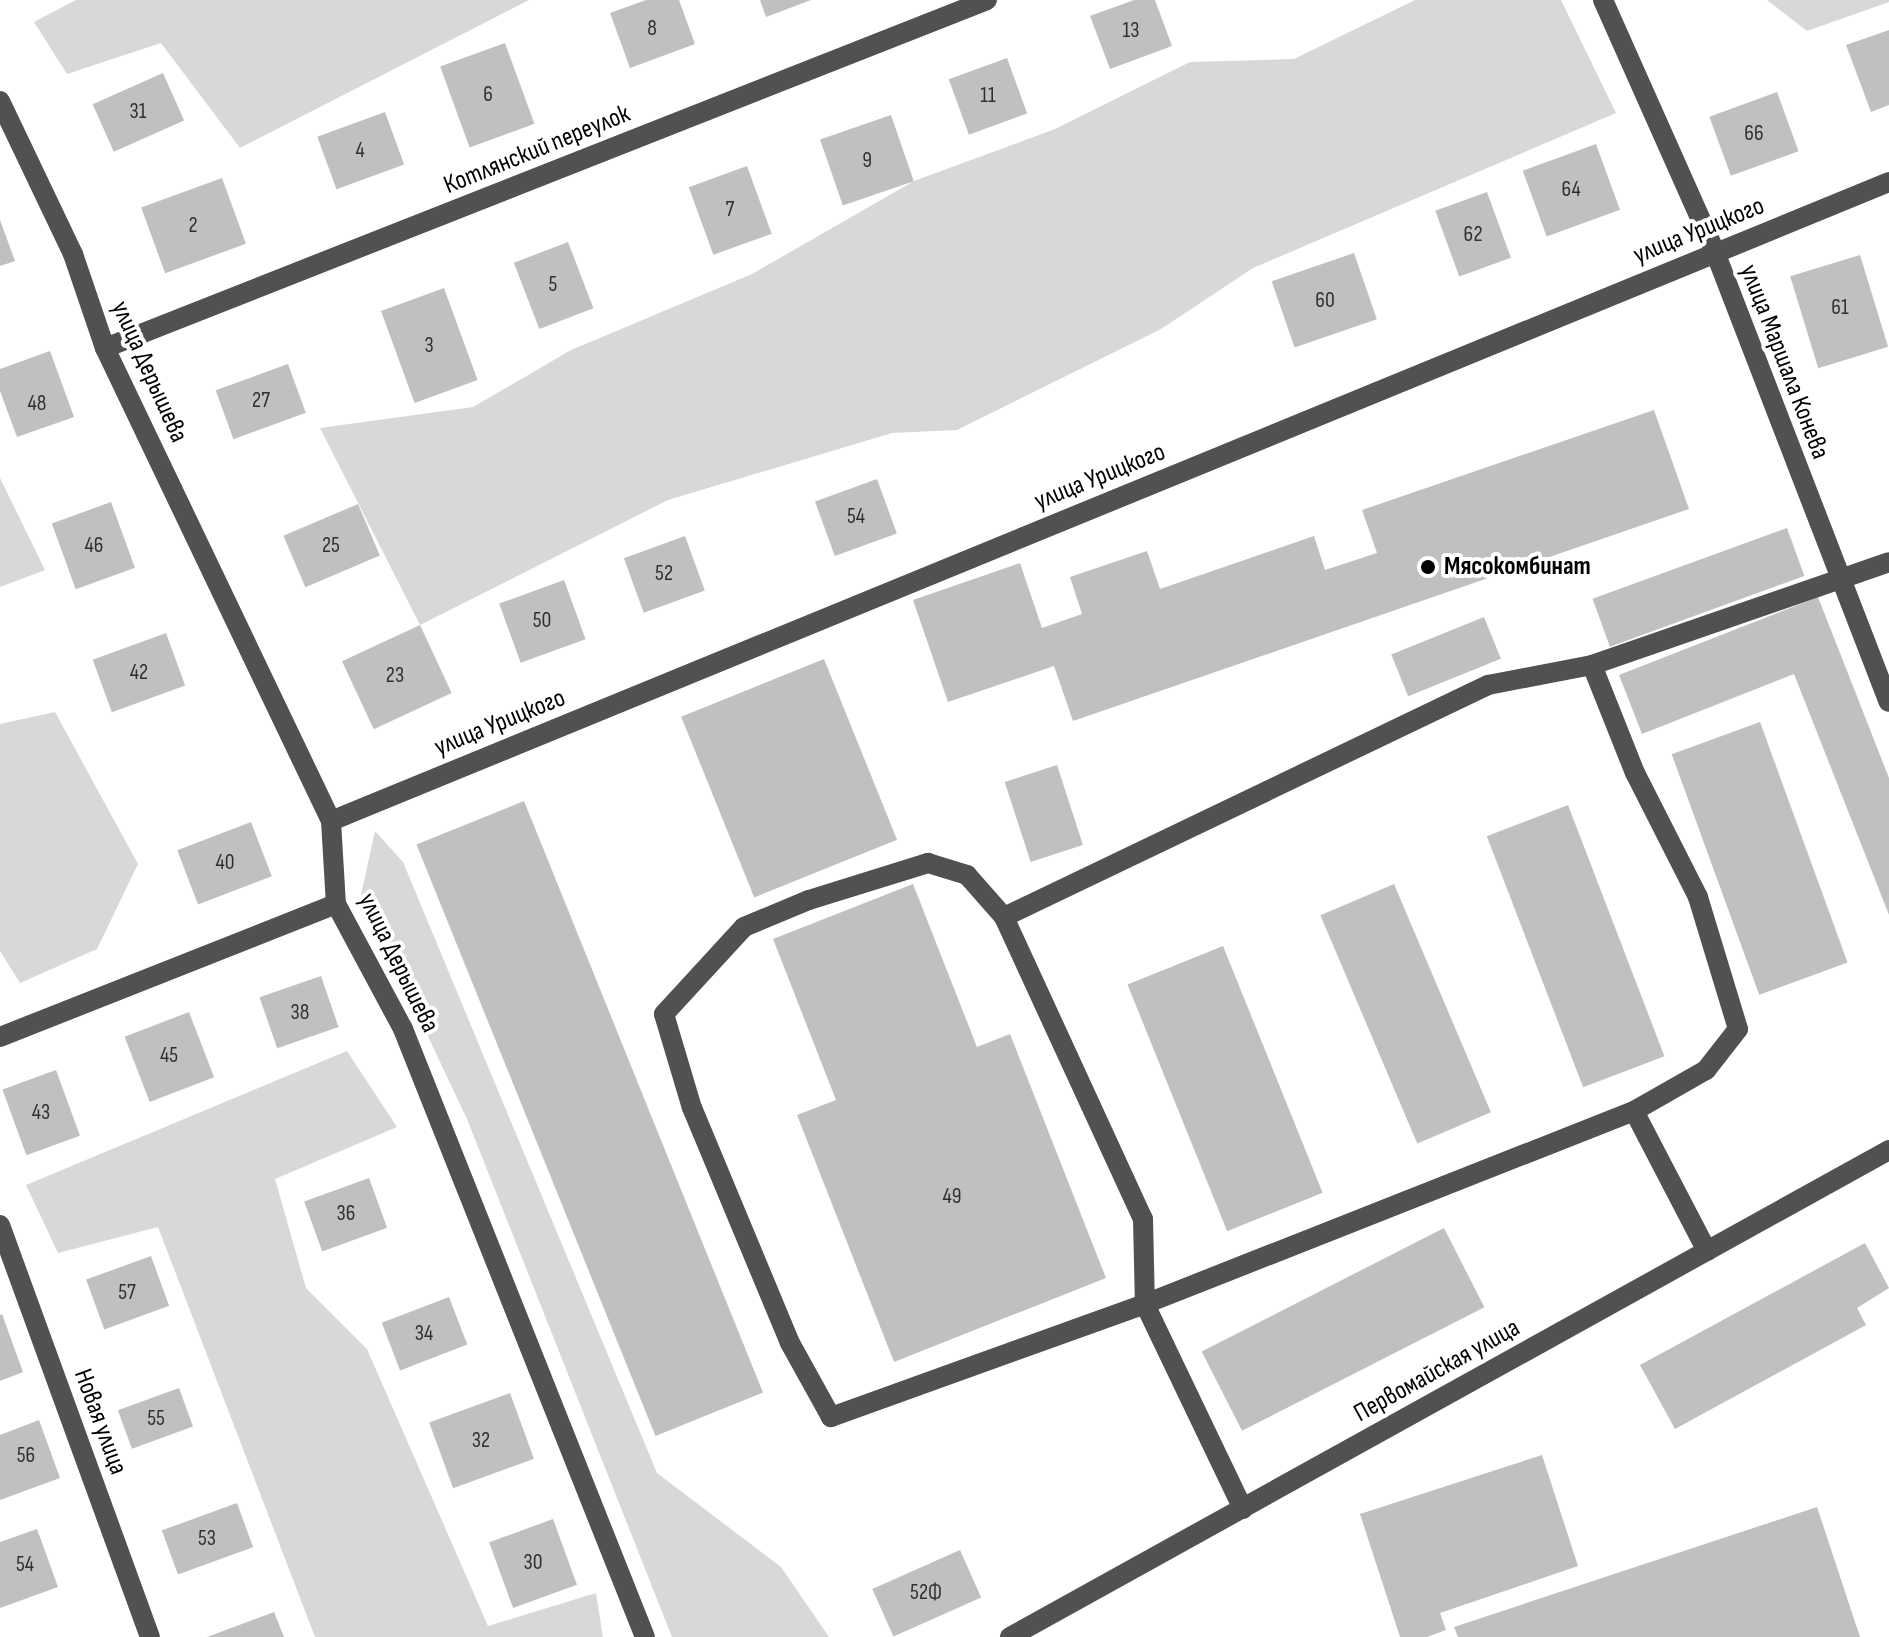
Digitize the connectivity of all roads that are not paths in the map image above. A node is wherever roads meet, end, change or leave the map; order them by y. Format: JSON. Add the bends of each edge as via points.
{"nodes":[{"id":1,"x":987,"y":0,"type":"edge"},
{"id":2,"x":1603,"y":0,"type":"edge"},
{"id":3,"x":0,"y":101,"type":"edge"},
{"id":4,"x":6,"y":126,"type":"edge"},
{"id":5,"x":1889,"y":182,"type":"edge"},
{"id":6,"x":1715,"y":252,"type":"junction"},
{"id":7,"x":105,"y":348,"type":"junction"},
{"id":8,"x":1889,"y":562,"type":"edge"},
{"id":9,"x":1838,"y":581,"type":"junction"},
{"id":10,"x":1592,"y":665,"type":"junction"},
{"id":11,"x":1889,"y":702,"type":"edge"},
{"id":12,"x":331,"y":821,"type":"junction"},
{"id":13,"x":336,"y":904,"type":"junction"},
{"id":14,"x":1004,"y":917,"type":"junction"},
{"id":15,"x":0,"y":1037,"type":"edge"},
{"id":16,"x":1634,"y":1111,"type":"junction"},
{"id":17,"x":1889,"y":1150,"type":"edge"},
{"id":18,"x":0,"y":1225,"type":"edge"},
{"id":19,"x":1707,"y":1251,"type":"junction"},
{"id":20,"x":1145,"y":1304,"type":"junction"},
{"id":21,"x":1243,"y":1509,"type":"junction"},
{"id":22,"x":150,"y":1637,"type":"edge"},
{"id":23,"x":645,"y":1637,"type":"edge"},
{"id":24,"x":1010,"y":1637,"type":"edge"}],
"edges":[{"from":1,"to":7,"type":"street","name":"Котлянский переулок"},
{"from":2,"to":6,"type":"street","name":"улица Маршала Конева"},
{"from":3,"to":4,"type":"street","name":"улица Дерышева"},
{"from":4,"to":7,"type":"street","name":"улица Дерышева","via":[[73,254]]},
{"from":5,"to":6,"type":"street","name":"улица Урицкого"},
{"from":6,"to":9,"type":"street","name":"улица Маршала Конева"},
{"from":6,"to":12,"type":"street","name":"улица Урицкого"},
{"from":7,"to":12,"type":"street","name":"улица Дерышева"},
{"from":8,"to":9,"type":"street"},
{"from":9,"to":10,"type":"street"},
{"from":9,"to":11,"type":"street","name":"улица Маршала Конева"},
{"from":10,"to":14,"type":"street","via":[[1488,685]]},
{"from":10,"to":16,"type":"street","via":[[1635,773],[1698,897],[1738,1029],[1706,1070]]},
{"from":12,"to":13,"type":"street","name":"улица Дерышева"},
{"from":13,"to":15,"type":"street"},
{"from":13,"to":23,"type":"street","name":"улица Дерышева","via":[[403,1029]]},
{"from":14,"to":20,"type":"street","via":[[1143,1219]]},
{"from":14,"to":20,"type":"street","via":[[967,875],[928,863],[809,900],[744,927],[664,1014],[692,1108],[790,1343],[831,1417]]},
{"from":16,"to":19,"type":"street"},
{"from":16,"to":20,"type":"street"},
{"from":17,"to":19,"type":"street","name":"Первомайская улица"},
{"from":18,"to":22,"type":"street","name":"Новая улица"},
{"from":19,"to":21,"type":"street","name":"Первомайская улица"},
{"from":20,"to":21,"type":"street"},
{"from":21,"to":24,"type":"street","name":"Первомайская улица"}]}
